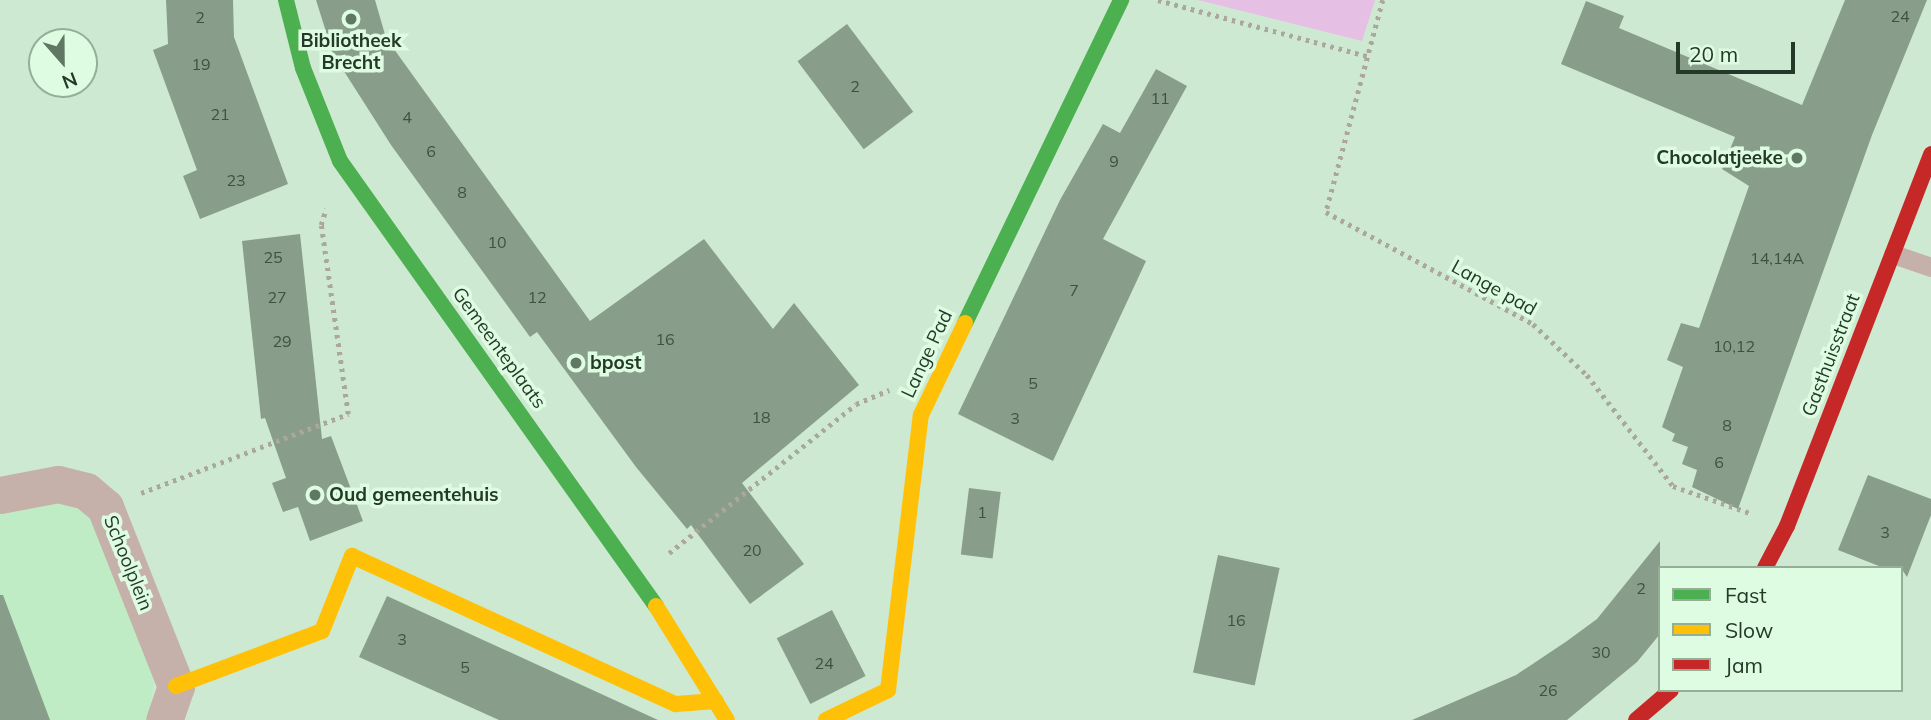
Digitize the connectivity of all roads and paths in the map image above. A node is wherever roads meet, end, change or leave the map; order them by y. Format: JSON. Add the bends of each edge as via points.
{"nodes":[{"id":1,"x":286,"y":0,"type":"edge"},
{"id":2,"x":1121,"y":0,"type":"edge"},
{"id":3,"x":1158,"y":0,"type":"edge"},
{"id":4,"x":1383,"y":0,"type":"edge"},
{"id":5,"x":1367,"y":56,"type":"junction"},
{"id":6,"x":1931,"y":154,"type":"edge"},
{"id":7,"x":340,"y":161,"type":"junction"},
{"id":8,"x":1893,"y":254,"type":"junction"},
{"id":9,"x":1931,"y":267,"type":"edge"},
{"id":10,"x":944,"y":366,"type":"junction"},
{"id":11,"x":0,"y":495,"type":"edge"},
{"id":12,"x":105,"y":507,"type":"junction"},
{"id":13,"x":1787,"y":526,"type":"junction"},
{"id":14,"x":1766,"y":566,"type":"edge"},
{"id":15,"x":638,"y":578,"type":"junction"},
{"id":16,"x":176,"y":686,"type":"junction"},
{"id":17,"x":1669,"y":692,"type":"edge"},
{"id":18,"x":716,"y":701,"type":"junction"},
{"id":19,"x":164,"y":720,"type":"edge"},
{"id":20,"x":727,"y":720,"type":"edge"},
{"id":21,"x":826,"y":720,"type":"edge"},
{"id":22,"x":1636,"y":720,"type":"edge"}],
"edges":[{"from":1,"to":7,"type":"street","name":"Gemeenteplaats","via":[[303,68]]},
{"from":2,"to":10,"type":"street","name":"Lange Pad"},
{"from":3,"to":5,"type":"path"},
{"from":4,"to":5,"type":"path"},
{"from":5,"to":13,"type":"path","name":"Lange pad","via":[[1326,212],[1533,324],[1587,375],[1673,486]]},
{"from":6,"to":8,"type":"street","name":"Gasthuisstraat"},
{"from":7,"to":12,"type":"path","via":[[321,225],[348,414]]},
{"from":7,"to":15,"type":"street","name":"Gemeenteplaats"},
{"from":8,"to":9,"type":"lane"},
{"from":8,"to":13,"type":"street","name":"Gasthuisstraat"},
{"from":10,"to":15,"type":"path","via":[[856,404]]},
{"from":10,"to":21,"type":"street","name":"Lange Pad","via":[[921,415],[888,690]]},
{"from":11,"to":12,"type":"street","name":"Schoolplein","via":[[58,485],[86,491]]},
{"from":12,"to":16,"type":"street","name":"Schoolplein"},
{"from":13,"to":14,"type":"street","name":"Gasthuisstraat"},
{"from":15,"to":18,"type":"street","name":"Gemeenteplaats"},
{"from":16,"to":18,"type":"street","via":[[322,631],[352,556],[676,704]]},
{"from":16,"to":19,"type":"street"},
{"from":17,"to":22,"type":"street"},
{"from":18,"to":20,"type":"street","name":"Gemeenteplaats"}]}
